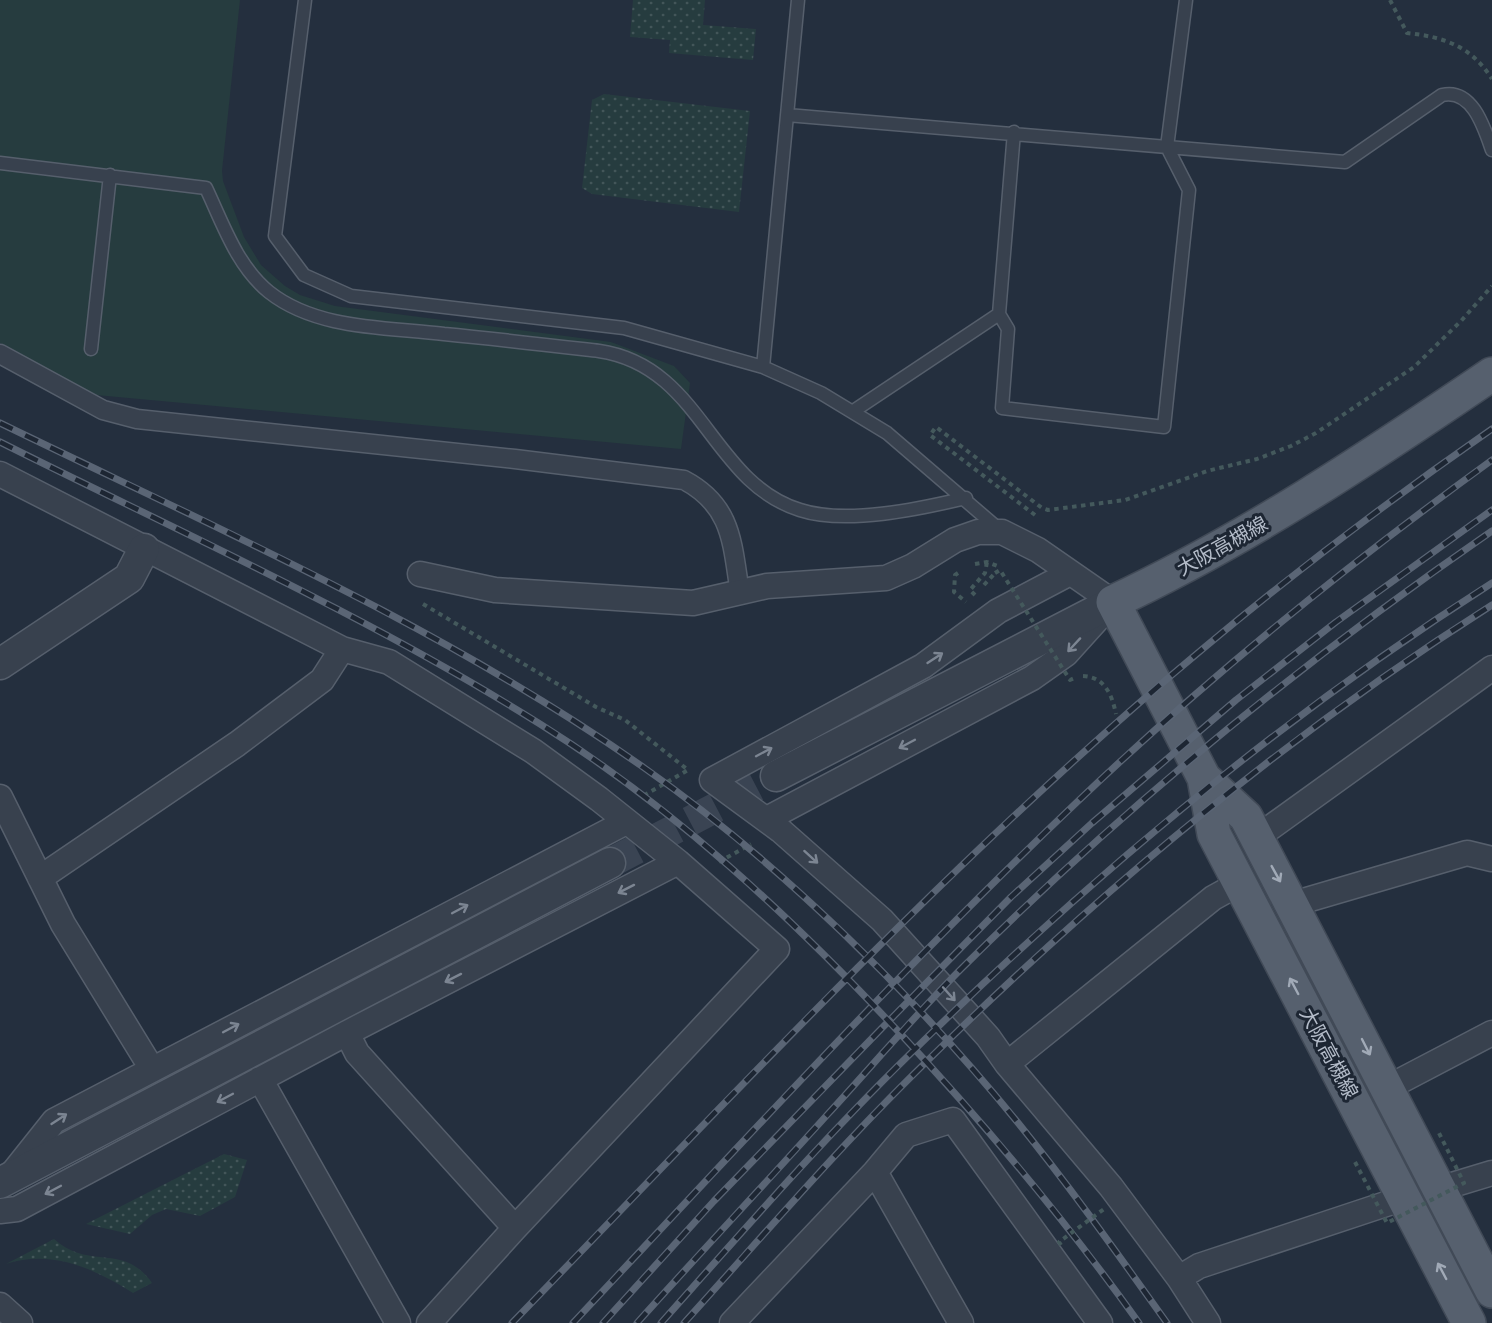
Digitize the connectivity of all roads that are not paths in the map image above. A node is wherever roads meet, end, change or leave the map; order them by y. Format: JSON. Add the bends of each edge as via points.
{"nodes":[{"id":1,"x":305,"y":0,"type":"edge"},
{"id":2,"x":798,"y":0,"type":"edge"},
{"id":3,"x":1186,"y":0,"type":"edge"},
{"id":4,"x":787,"y":115,"type":"junction"},
{"id":5,"x":1014,"y":132,"type":"junction"},
{"id":6,"x":1167,"y":147,"type":"junction"},
{"id":7,"x":1492,"y":150,"type":"edge"},
{"id":8,"x":0,"y":164,"type":"edge"},
{"id":9,"x":110,"y":175,"type":"junction"},
{"id":10,"x":999,"y":314,"type":"junction"},
{"id":11,"x":91,"y":350,"type":"dead end"},
{"id":12,"x":0,"y":354,"type":"edge"},
{"id":13,"x":763,"y":367,"type":"junction"},
{"id":14,"x":1492,"y":374,"type":"edge"},
{"id":15,"x":852,"y":412,"type":"junction"},
{"id":16,"x":0,"y":474,"type":"edge"},
{"id":17,"x":966,"y":498,"type":"junction"},
{"id":18,"x":1002,"y":532,"type":"junction"},
{"id":19,"x":144,"y":549,"type":"junction"},
{"id":20,"x":1070,"y":573,"type":"junction"},
{"id":21,"x":420,"y":574,"type":"road end"},
{"id":22,"x":740,"y":593,"type":"junction"},
{"id":23,"x":1113,"y":602,"type":"junction"},
{"id":24,"x":342,"y":649,"type":"junction"},
{"id":25,"x":0,"y":664,"type":"edge"},
{"id":26,"x":1492,"y":668,"type":"edge"},
{"id":27,"x":776,"y":776,"type":"tunnel mouth"},
{"id":28,"x":1204,"y":778,"type":"junction"},
{"id":29,"x":0,"y":797,"type":"edge"},
{"id":30,"x":620,"y":817,"type":"junction"},
{"id":31,"x":773,"y":824,"type":"junction"},
{"id":32,"x":1256,"y":838,"type":"junction"},
{"id":33,"x":1492,"y":859,"type":"edge"},
{"id":34,"x":610,"y":863,"type":"tunnel mouth"},
{"id":35,"x":686,"y":869,"type":"junction"},
{"id":36,"x":40,"y":878,"type":"junction"},
{"id":37,"x":1240,"y":883,"type":"junction"},
{"id":38,"x":1293,"y":904,"type":"junction"},
{"id":39,"x":347,"y":1033,"type":"junction"},
{"id":40,"x":1492,"y":1033,"type":"edge"},
{"id":41,"x":1007,"y":1064,"type":"junction"},
{"id":42,"x":152,"y":1069,"type":"junction"},
{"id":43,"x":260,"y":1079,"type":"junction"},
{"id":44,"x":1387,"y":1088,"type":"junction"},
{"id":45,"x":875,"y":1173,"type":"junction"},
{"id":46,"x":1492,"y":1173,"type":"edge"},
{"id":47,"x":4,"y":1181,"type":"edge"},
{"id":48,"x":1439,"y":1189,"type":"junction"},
{"id":49,"x":1404,"y":1198,"type":"junction"},
{"id":50,"x":0,"y":1211,"type":"edge"},
{"id":51,"x":515,"y":1228,"type":"junction"},
{"id":52,"x":1179,"y":1278,"type":"junction"},
{"id":53,"x":1492,"y":1291,"type":"edge"},
{"id":54,"x":0,"y":1305,"type":"edge"},
{"id":55,"x":737,"y":1321,"type":"edge"},
{"id":56,"x":20,"y":1323,"type":"edge"},
{"id":57,"x":398,"y":1323,"type":"edge"},
{"id":58,"x":429,"y":1323,"type":"edge"},
{"id":59,"x":961,"y":1323,"type":"edge"},
{"id":60,"x":1100,"y":1323,"type":"edge"},
{"id":61,"x":1208,"y":1323,"type":"edge"},
{"id":62,"x":1469,"y":1323,"type":"edge"}],
"edges":[{"from":1,"to":13,"type":"lane","via":[[275,236],[304,275],[351,296],[624,328]]},
{"from":2,"to":4,"type":"lane"},
{"from":3,"to":6,"type":"lane"},
{"from":4,"to":5,"type":"lane"},
{"from":4,"to":13,"type":"lane"},
{"from":5,"to":6,"type":"lane"},
{"from":5,"to":10,"type":"lane"},
{"from":6,"to":7,"type":"lane","via":[[1345,162],[1442,95],[1452,93],[1469,103]]},
{"from":6,"to":10,"type":"lane","via":[[1189,190],[1164,427],[1002,408],[1008,329]]},
{"from":8,"to":9,"type":"lane"},
{"from":9,"to":11,"type":"lane"},
{"from":9,"to":17,"type":"lane","via":[[206,188],[247,267],[269,292],[306,314],[352,323],[610,352],[664,377],[745,478],[780,503],[829,516],[907,512]]},
{"from":10,"to":15,"type":"lane"},
{"from":12,"to":22,"type":"street","via":[[103,410],[138,419],[684,480],[705,493],[730,530]]},
{"from":13,"to":15,"type":"lane"},
{"from":14,"to":23,"type":"main road","name":"大阪高槻線","via":[[1280,514],[1169,576]]},
{"from":15,"to":17,"type":"lane","via":[[887,433]]},
{"from":16,"to":19,"type":"street"},
{"from":17,"to":18,"type":"lane"},
{"from":18,"to":20,"type":"street","via":[[1038,550]]},
{"from":18,"to":22,"type":"street","via":[[978,532],[955,540],[886,578],[767,586]]},
{"from":19,"to":24,"type":"street"},
{"from":19,"to":25,"type":"street","via":[[129,578]]},
{"from":20,"to":23,"type":"street"},
{"from":31,"to":20,"type":"street","one_way":true,"via":[[712,780],[923,666],[998,610]]},
{"from":21,"to":22,"type":"street","via":[[495,590],[693,603]]},
{"from":23,"to":27,"type":"street"},
{"from":23,"to":28,"type":"main road","name":"大阪高槻線"},
{"from":23,"to":31,"type":"street","one_way":true,"via":[[1066,654],[1032,678]]},
{"from":24,"to":30,"type":"street","via":[[389,662],[533,751]]},
{"from":24,"to":36,"type":"street","via":[[322,680],[228,751]]},
{"from":26,"to":32,"type":"street"},
{"from":28,"to":32,"type":"main road","name":"大阪高槻線","via":[[1246,817]]},
{"from":28,"to":37,"type":"main road","name":"大阪高槻線","via":[[1214,834]]},
{"from":29,"to":36,"type":"street"},
{"from":30,"to":35,"type":"street"},
{"from":42,"to":30,"type":"street","one_way":true},
{"from":31,"to":41,"type":"street","one_way":true,"via":[[882,920],[988,1037]]},
{"from":32,"to":38,"type":"main road","name":"大阪高槻線","one_way":true},
{"from":33,"to":38,"type":"street","via":[[1467,853]]},
{"from":34,"to":47,"type":"street"},
{"from":35,"to":39,"type":"street","one_way":true},
{"from":35,"to":51,"type":"street","via":[[777,949]]},
{"from":36,"to":42,"type":"street","via":[[63,924]]},
{"from":37,"to":41,"type":"street","via":[[1213,897]]},
{"from":49,"to":37,"type":"main road","name":"大阪高槻線","one_way":true},
{"from":38,"to":44,"type":"main road","name":"大阪高槻線","one_way":true},
{"from":39,"to":43,"type":"street"},
{"from":39,"to":51,"type":"street","via":[[357,1053]]},
{"from":40,"to":44,"type":"street"},
{"from":41,"to":52,"type":"street","via":[[1111,1187]]},
{"from":47,"to":42,"type":"street","one_way":true,"via":[[54,1121]]},
{"from":43,"to":50,"type":"street","one_way":true,"via":[[17,1209]]},
{"from":43,"to":57,"type":"street"},
{"from":44,"to":48,"type":"main road","name":"大阪高槻線"},
{"from":45,"to":55,"type":"street"},
{"from":45,"to":59,"type":"street"},
{"from":45,"to":60,"type":"street","via":[[906,1135],[953,1120]]},
{"from":46,"to":48,"type":"street"},
{"from":48,"to":53,"type":"main road","name":"大阪高槻線"},
{"from":49,"to":52,"type":"street","via":[[1199,1266]]},
{"from":62,"to":49,"type":"main road","name":"大阪高槻線","one_way":true},
{"from":51,"to":58,"type":"street"},
{"from":52,"to":61,"type":"street"},
{"from":54,"to":56,"type":"street"}]}
